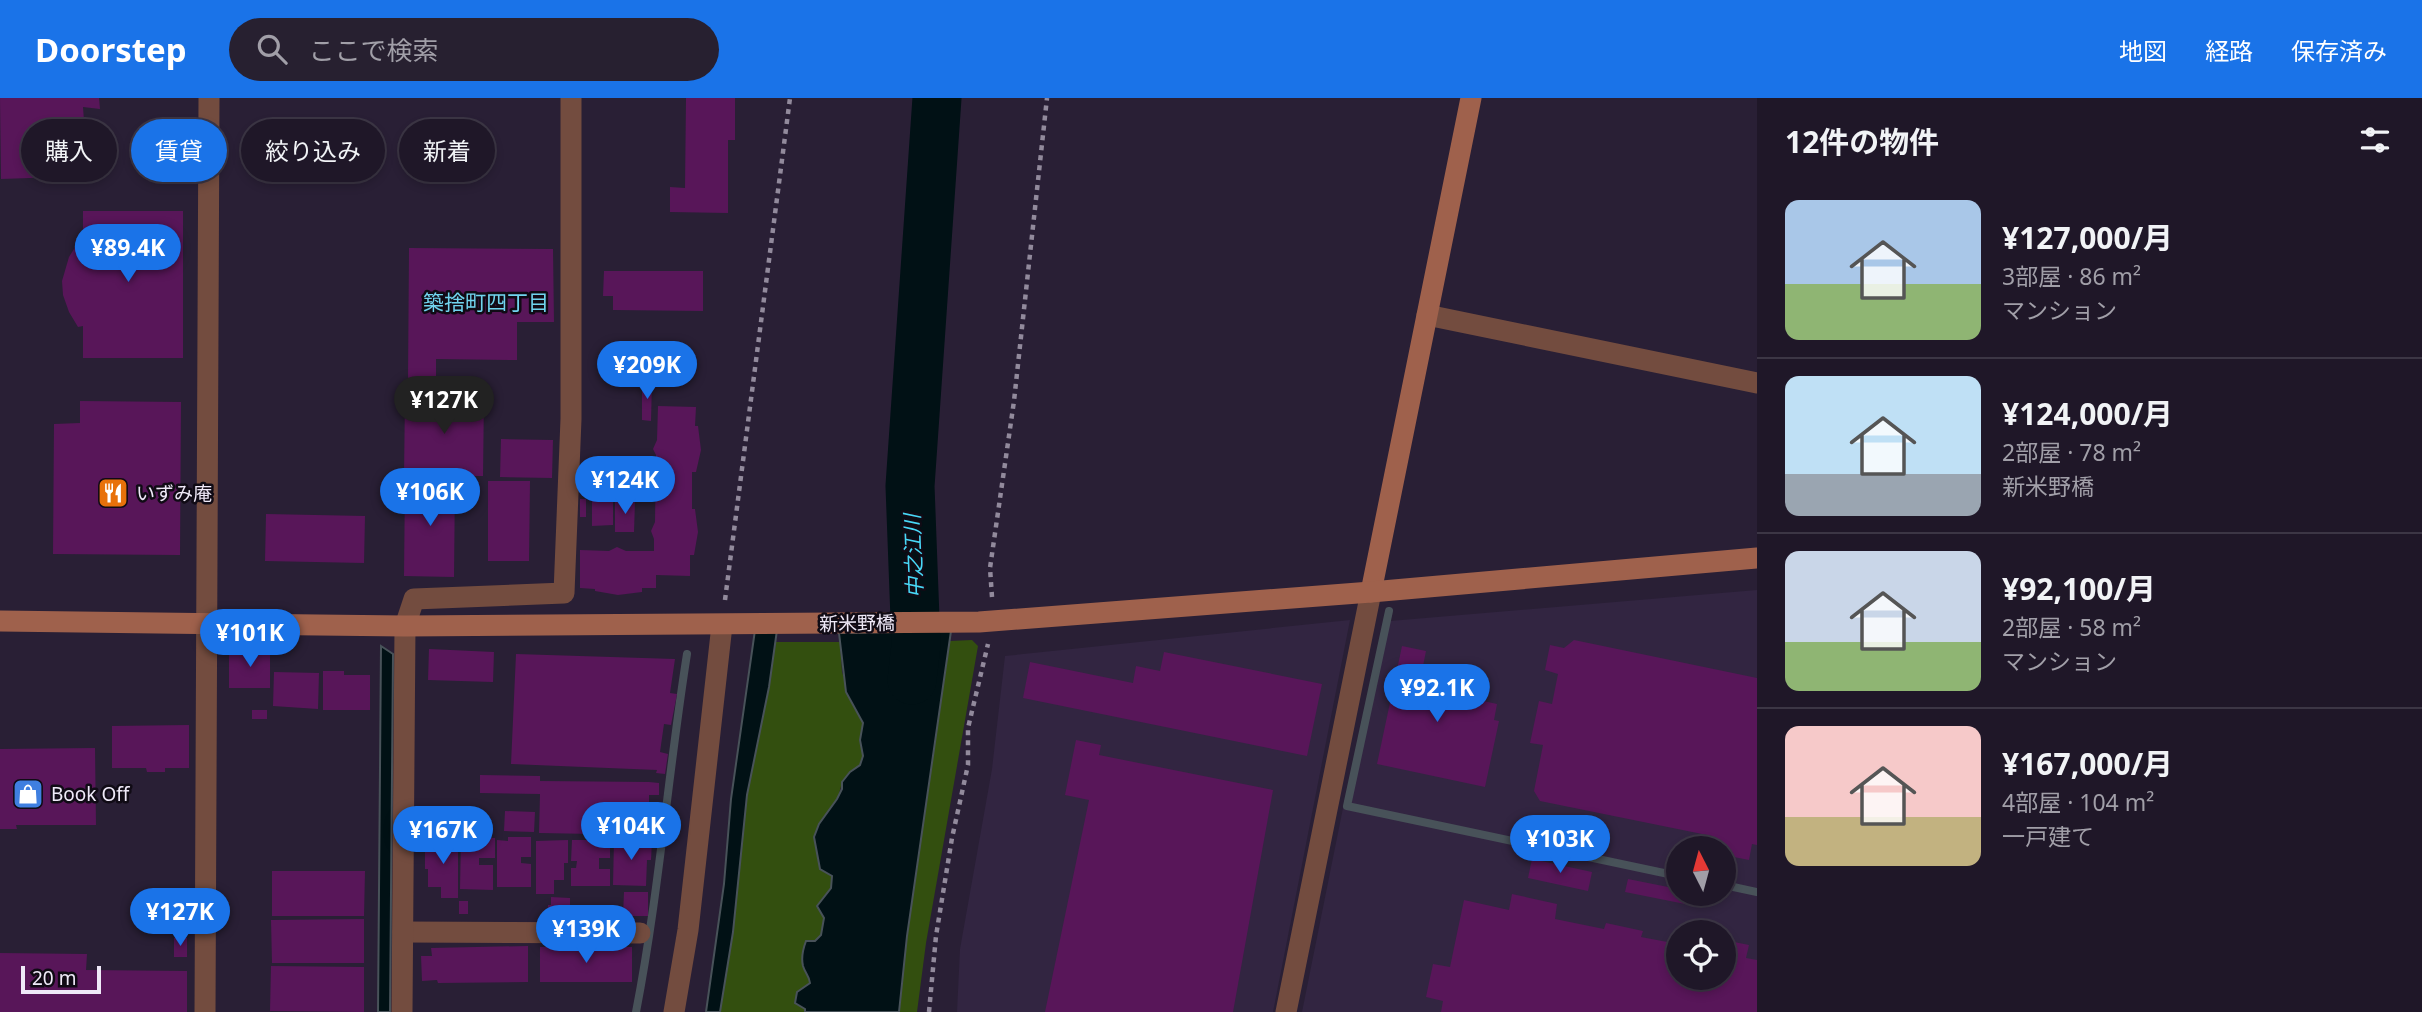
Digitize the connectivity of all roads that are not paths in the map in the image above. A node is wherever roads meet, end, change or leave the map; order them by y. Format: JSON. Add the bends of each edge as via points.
{"nodes":[{"id":1,"x":209,"y":98,"type":"edge"},
{"id":2,"x":571,"y":98,"type":"edge"},
{"id":3,"x":1471,"y":98,"type":"edge"},
{"id":4,"x":1427,"y":315,"type":"junction"},
{"id":5,"x":1757,"y":383,"type":"edge"},
{"id":6,"x":1757,"y":558,"type":"edge"},
{"id":7,"x":1371,"y":592,"type":"junction"},
{"id":8,"x":0,"y":621,"type":"edge"},
{"id":9,"x":205,"y":623,"type":"junction"},
{"id":10,"x":728,"y":625,"type":"junction"},
{"id":11,"x":405,"y":626,"type":"junction"},
{"id":12,"x":403,"y":932,"type":"junction"},
{"id":13,"x":640,"y":933,"type":"dead end"},
{"id":14,"x":205,"y":1012,"type":"edge"},
{"id":15,"x":402,"y":1012,"type":"edge"},
{"id":16,"x":674,"y":1012,"type":"edge"},
{"id":17,"x":1286,"y":1012,"type":"edge"}],
"edges":[{"from":1,"to":9,"type":"street"},
{"from":2,"to":11,"type":"street","via":[[571,419],[564,593],[414,598]]},
{"from":3,"to":4,"type":"street"},
{"from":4,"to":5,"type":"street"},
{"from":4,"to":7,"type":"street"},
{"from":6,"to":7,"type":"street","name":"新米野橋"},
{"from":7,"to":10,"type":"street","name":"新米野橋","via":[[986,621]]},
{"from":7,"to":17,"type":"street"},
{"from":8,"to":9,"type":"street","name":"新米野橋"},
{"from":9,"to":11,"type":"street","name":"新米野橋"},
{"from":9,"to":14,"type":"street"},
{"from":10,"to":11,"type":"street","name":"新米野橋"},
{"from":10,"to":16,"type":"street"},
{"from":11,"to":12,"type":"street"},
{"from":12,"to":13,"type":"street"},
{"from":12,"to":15,"type":"street"}]}
